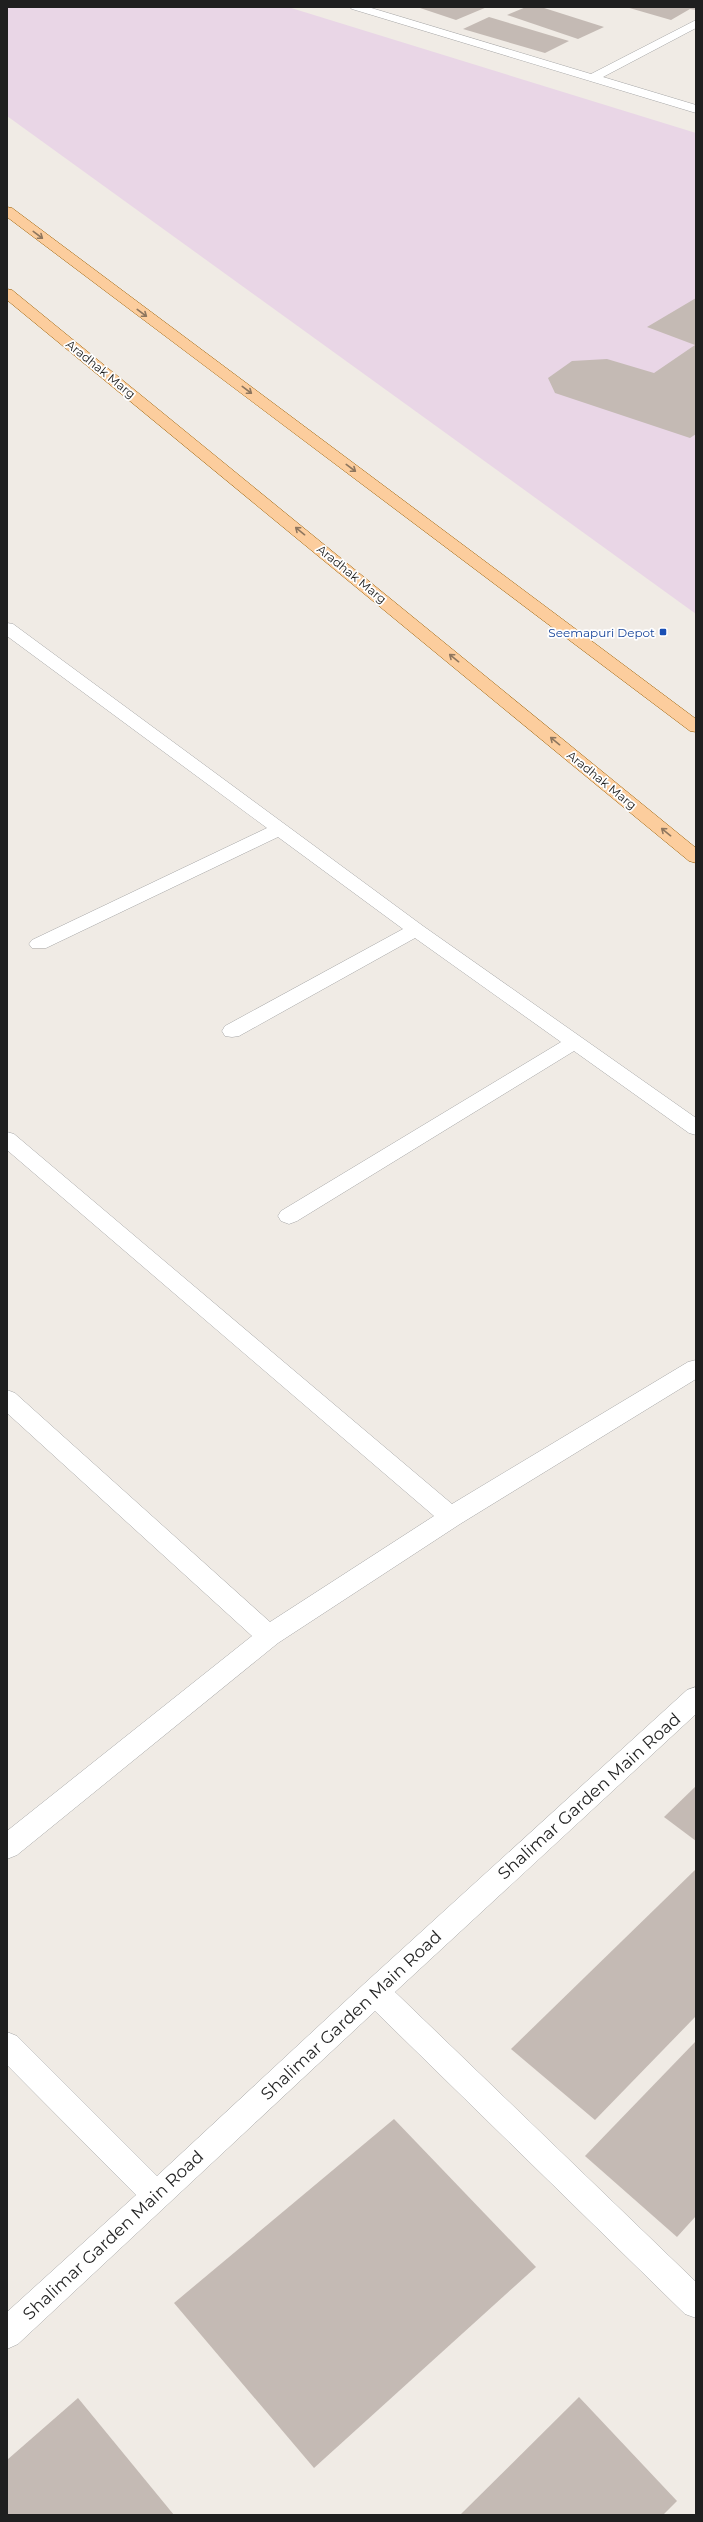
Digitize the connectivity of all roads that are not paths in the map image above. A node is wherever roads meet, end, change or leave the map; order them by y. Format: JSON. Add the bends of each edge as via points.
{"nodes":[{"id":1,"x":356,"y":7,"type":"edge"},
{"id":2,"x":693,"y":27,"type":"edge"},
{"id":3,"x":592,"y":78,"type":"junction"},
{"id":4,"x":696,"y":109,"type":"edge"},
{"id":5,"x":7,"y":211,"type":"edge"},
{"id":6,"x":7,"y":293,"type":"edge"},
{"id":7,"x":7,"y":628,"type":"edge"},
{"id":8,"x":696,"y":727,"type":"edge"},
{"id":9,"x":280,"y":828,"type":"junction"},
{"id":10,"x":696,"y":857,"type":"edge"},
{"id":11,"x":416,"y":930,"type":"junction"},
{"id":12,"x":39,"y":944,"type":"dead end"},
{"id":13,"x":232,"y":1032,"type":"dead end"},
{"id":14,"x":575,"y":1042,"type":"junction"},
{"id":15,"x":696,"y":1128,"type":"edge"},
{"id":16,"x":7,"y":1139,"type":"edge"},
{"id":17,"x":289,"y":1216,"type":"dead end"},
{"id":18,"x":696,"y":1368,"type":"edge"},
{"id":19,"x":7,"y":1399,"type":"edge"},
{"id":20,"x":452,"y":1517,"type":"junction"},
{"id":21,"x":269,"y":1636,"type":"junction"},
{"id":22,"x":696,"y":1698,"type":"edge"},
{"id":23,"x":7,"y":1847,"type":"edge"},
{"id":24,"x":375,"y":1992,"type":"junction"},
{"id":25,"x":7,"y":2045,"type":"edge"},
{"id":26,"x":157,"y":2196,"type":"junction"},
{"id":27,"x":696,"y":2303,"type":"edge"},
{"id":28,"x":7,"y":2333,"type":"edge"}],
"edges":[{"from":1,"to":3,"type":"street"},
{"from":2,"to":3,"type":"street"},
{"from":3,"to":4,"type":"street"},
{"from":5,"to":8,"type":"main road","one_way":true},
{"from":10,"to":6,"type":"main road","name":"Aradhak Marg","one_way":true},
{"from":7,"to":9,"type":"street"},
{"from":9,"to":11,"type":"street"},
{"from":9,"to":12,"type":"street"},
{"from":11,"to":13,"type":"street"},
{"from":11,"to":14,"type":"street"},
{"from":14,"to":15,"type":"street"},
{"from":14,"to":17,"type":"street"},
{"from":16,"to":20,"type":"street"},
{"from":18,"to":20,"type":"street"},
{"from":19,"to":21,"type":"street"},
{"from":20,"to":21,"type":"street"},
{"from":21,"to":23,"type":"street"},
{"from":22,"to":24,"type":"street","name":"Shalimar Garden Main Road"},
{"from":24,"to":26,"type":"street","name":"Shalimar Garden Main Road"},
{"from":24,"to":27,"type":"street"},
{"from":25,"to":26,"type":"street"},
{"from":26,"to":28,"type":"street","name":"Shalimar Garden Main Road"}]}
